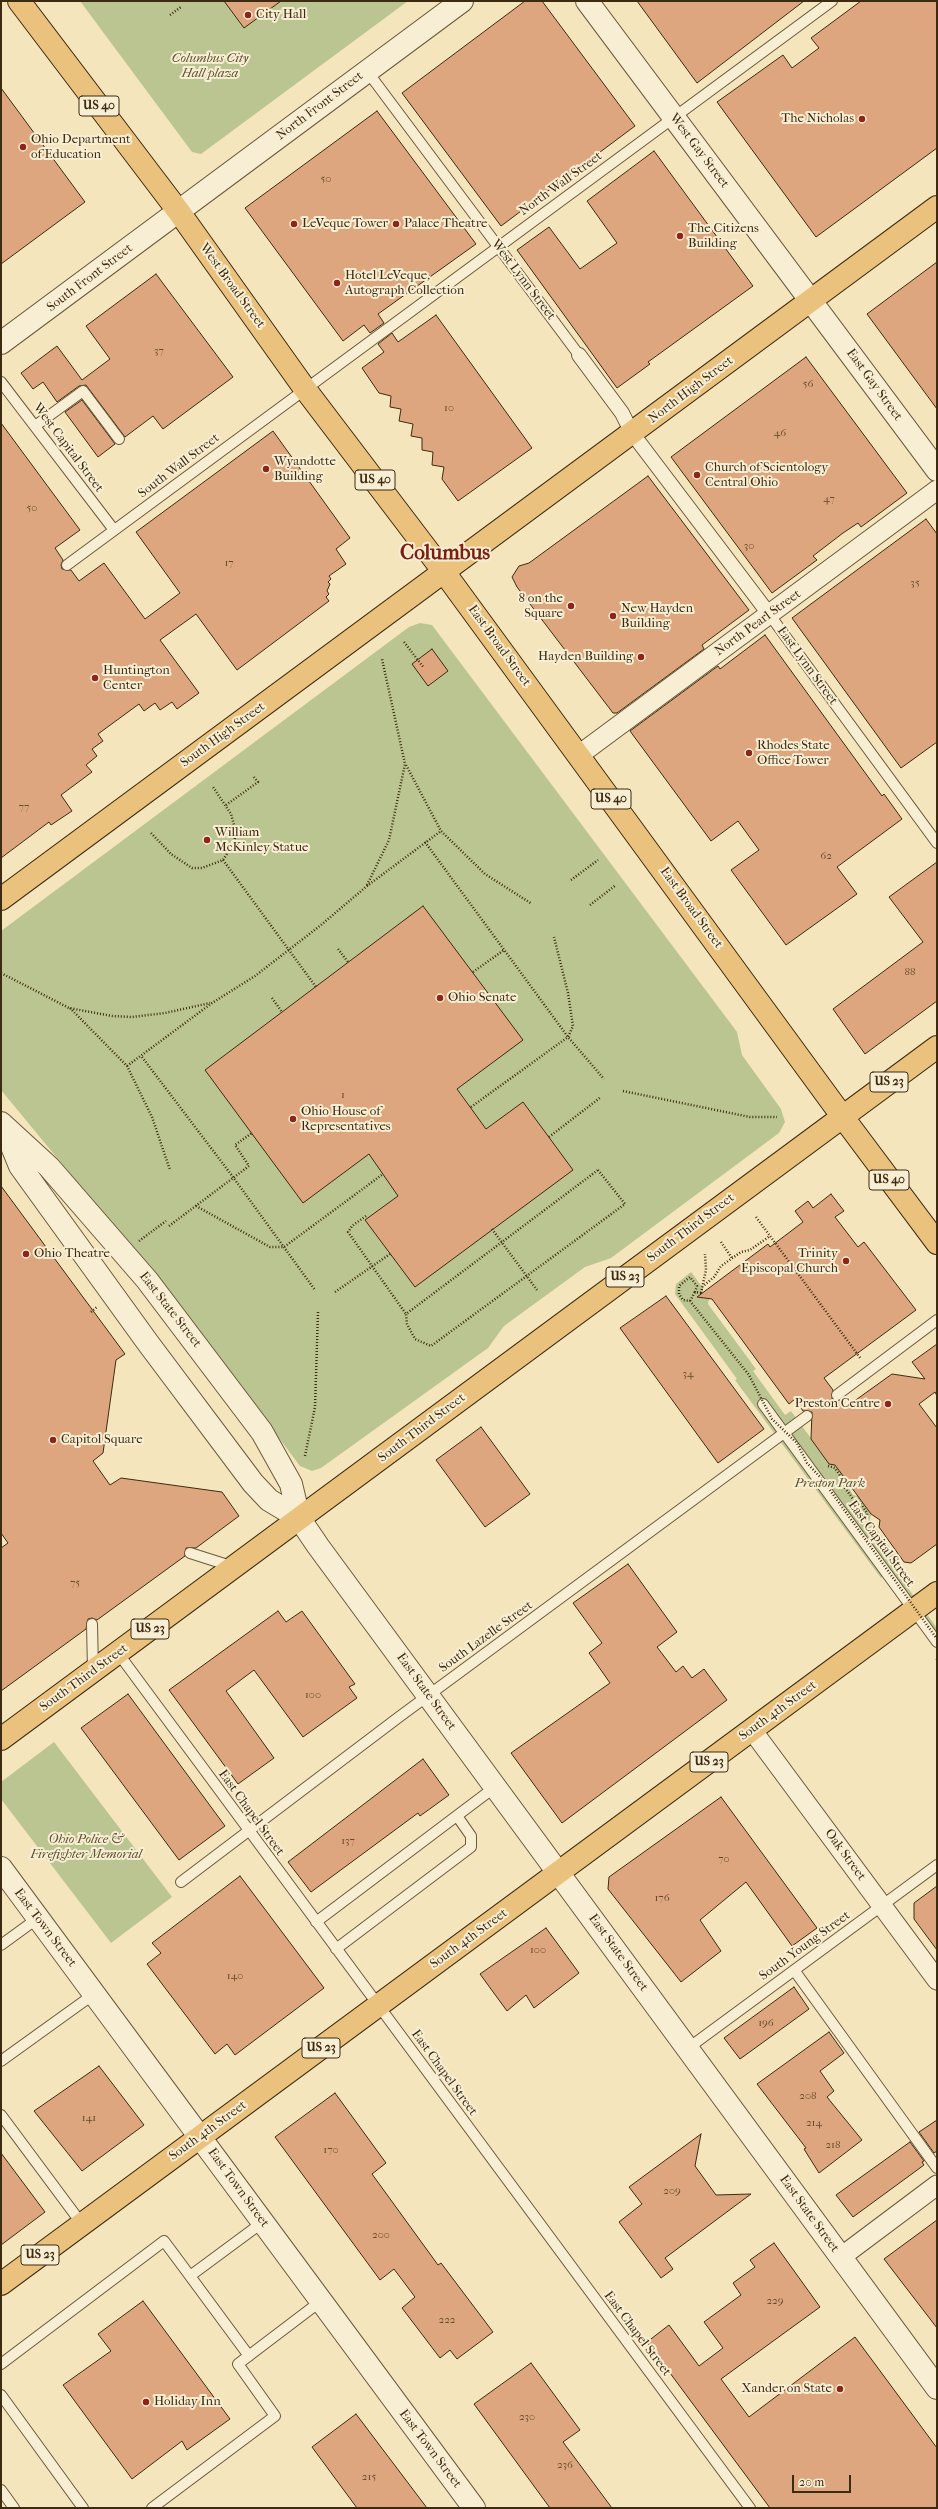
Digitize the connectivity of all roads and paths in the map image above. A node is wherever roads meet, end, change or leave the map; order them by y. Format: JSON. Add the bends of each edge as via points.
{"nodes":[{"id":1,"x":19,"y":1,"type":"edge"},
{"id":2,"x":462,"y":1,"type":"edge"},
{"id":3,"x":587,"y":1,"type":"edge"},
{"id":4,"x":832,"y":1,"type":"edge"},
{"id":5,"x":181,"y":7,"type":"dead end"},
{"id":6,"x":170,"y":15,"type":"dead end"},
{"id":7,"x":368,"y":71,"type":"junction"},
{"id":8,"x":674,"y":117,"type":"junction"},
{"id":9,"x":937,"y":207,"type":"edge"},
{"id":10,"x":179,"y":212,"type":"junction"},
{"id":11,"x":498,"y":246,"type":"junction"},
{"id":12,"x":811,"y":300,"type":"junction"},
{"id":13,"x":1,"y":343,"type":"edge"},
{"id":14,"x":579,"y":355,"type":"joint"},
{"id":15,"x":1,"y":382,"type":"edge"},
{"id":16,"x":305,"y":389,"type":"junction"},
{"id":17,"x":35,"y":426,"type":"junction"},
{"id":18,"x":632,"y":433,"type":"junction"},
{"id":19,"x":119,"y":438,"type":"dead end"},
{"id":20,"x":937,"y":470,"type":"edge"},
{"id":21,"x":937,"y":490,"type":"edge"},
{"id":22,"x":114,"y":530,"type":"junction"},
{"id":23,"x":67,"y":565,"type":"dead end"},
{"id":24,"x":444,"y":572,"type":"junction"},
{"id":25,"x":769,"y":614,"type":"junction"},
{"id":26,"x":404,"y":642,"type":"dead end"},
{"id":27,"x":382,"y":659,"type":"dead end"},
{"id":28,"x":424,"y":668,"type":"dead end"},
{"id":29,"x":579,"y":755,"type":"junction"},
{"id":30,"x":405,"y":764,"type":"junction"},
{"id":31,"x":253,"y":776,"type":"dead end"},
{"id":32,"x":213,"y":787,"type":"dead end"},
{"id":33,"x":226,"y":805,"type":"junction"},
{"id":34,"x":441,"y":831,"type":"junction"},
{"id":35,"x":151,"y":833,"type":"dead end"},
{"id":36,"x":425,"y":842,"type":"junction"},
{"id":37,"x":937,"y":843,"type":"edge"},
{"id":38,"x":223,"y":860,"type":"junction"},
{"id":39,"x":598,"y":860,"type":"dead end"},
{"id":40,"x":571,"y":880,"type":"dead end"},
{"id":41,"x":616,"y":885,"type":"dead end"},
{"id":42,"x":366,"y":886,"type":"junction"},
{"id":43,"x":1,"y":899,"type":"edge"},
{"id":44,"x":532,"y":904,"type":"dead end"},
{"id":45,"x":590,"y":905,"type":"dead end"},
{"id":46,"x":554,"y":937,"type":"dead end"},
{"id":47,"x":338,"y":949,"type":"dead end"},
{"id":48,"x":290,"y":950,"type":"junction"},
{"id":49,"x":504,"y":950,"type":"junction"},
{"id":50,"x":348,"y":962,"type":"dead end"},
{"id":51,"x":473,"y":972,"type":"dead end"},
{"id":52,"x":1,"y":973,"type":"edge"},
{"id":53,"x":316,"y":987,"type":"dead end"},
{"id":54,"x":272,"y":998,"type":"dead end"},
{"id":55,"x":212,"y":1003,"type":"junction"},
{"id":56,"x":69,"y":1008,"type":"junction"},
{"id":57,"x":282,"y":1012,"type":"dead end"},
{"id":58,"x":568,"y":1037,"type":"junction"},
{"id":59,"x":937,"y":1047,"type":"edge"},
{"id":60,"x":142,"y":1057,"type":"junction"},
{"id":61,"x":127,"y":1066,"type":"junction"},
{"id":62,"x":604,"y":1079,"type":"dead end"},
{"id":63,"x":623,"y":1091,"type":"dead end"},
{"id":64,"x":601,"y":1097,"type":"dead end"},
{"id":65,"x":471,"y":1107,"type":"dead end"},
{"id":66,"x":842,"y":1116,"type":"junction"},
{"id":67,"x":777,"y":1117,"type":"dead end"},
{"id":68,"x":3,"y":1125,"type":"edge"},
{"id":69,"x":252,"y":1133,"type":"dead end"},
{"id":70,"x":548,"y":1137,"type":"dead end"},
{"id":71,"x":170,"y":1170,"type":"dead end"},
{"id":72,"x":383,"y":1174,"type":"dead end"},
{"id":73,"x":233,"y":1177,"type":"junction"},
{"id":74,"x":196,"y":1206,"type":"junction"},
{"id":75,"x":366,"y":1216,"type":"dead end"},
{"id":76,"x":756,"y":1217,"type":"dead end"},
{"id":77,"x":166,"y":1221,"type":"dead end"},
{"id":78,"x":169,"y":1226,"type":"dead end"},
{"id":79,"x":492,"y":1230,"type":"dead end"},
{"id":80,"x":770,"y":1236,"type":"junction"},
{"id":81,"x":139,"y":1241,"type":"dead end"},
{"id":82,"x":721,"y":1242,"type":"dead end"},
{"id":83,"x":502,"y":1243,"type":"junction"},
{"id":84,"x":937,"y":1243,"type":"edge"},
{"id":85,"x":284,"y":1247,"type":"junction"},
{"id":86,"x":390,"y":1254,"type":"dead end"},
{"id":87,"x":705,"y":1254,"type":"dead end"},
{"id":88,"x":732,"y":1258,"type":"junction"},
{"id":89,"x":372,"y":1268,"type":"junction"},
{"id":90,"x":527,"y":1276,"type":"junction"},
{"id":91,"x":702,"y":1287,"type":"junction"},
{"id":92,"x":315,"y":1290,"type":"dead end"},
{"id":93,"x":537,"y":1290,"type":"dead end"},
{"id":94,"x":335,"y":1292,"type":"dead end"},
{"id":95,"x":695,"y":1292,"type":"junction"},
{"id":96,"x":690,"y":1301,"type":"junction"},
{"id":97,"x":98,"y":1306,"type":"dead end"},
{"id":98,"x":91,"y":1312,"type":"dead end"},
{"id":99,"x":318,"y":1312,"type":"dead end"},
{"id":100,"x":406,"y":1314,"type":"junction"},
{"id":101,"x":937,"y":1320,"type":"edge"},
{"id":102,"x":862,"y":1360,"type":"dead end"},
{"id":103,"x":837,"y":1395,"type":"dead end"},
{"id":104,"x":762,"y":1404,"type":"dead end"},
{"id":105,"x":807,"y":1416,"type":"dead end"},
{"id":106,"x":784,"y":1434,"type":"junction"},
{"id":107,"x":304,"y":1456,"type":"dead end"},
{"id":108,"x":828,"y":1467,"type":"dead end"},
{"id":109,"x":298,"y":1518,"type":"junction"},
{"id":110,"x":871,"y":1526,"type":"dead end"},
{"id":111,"x":871,"y":1536,"type":"dead end"},
{"id":112,"x":866,"y":1539,"type":"junction"},
{"id":113,"x":190,"y":1553,"type":"dead end"},
{"id":114,"x":234,"y":1567,"type":"junction"},
{"id":115,"x":937,"y":1593,"type":"edge"},
{"id":116,"x":914,"y":1611,"type":"junction"},
{"id":117,"x":92,"y":1624,"type":"dead end"},
{"id":118,"x":937,"y":1641,"type":"edge"},
{"id":119,"x":118,"y":1653,"type":"junction"},
{"id":120,"x":93,"y":1671,"type":"junction"},
{"id":121,"x":428,"y":1696,"type":"junction"},
{"id":122,"x":752,"y":1730,"type":"junction"},
{"id":123,"x":1,"y":1739,"type":"edge"},
{"id":124,"x":495,"y":1787,"type":"junction"},
{"id":125,"x":457,"y":1816,"type":"junction"},
{"id":126,"x":248,"y":1831,"type":"junction"},
{"id":127,"x":937,"y":1865,"type":"edge"},
{"id":128,"x":1,"y":1868,"type":"edge"},
{"id":129,"x":558,"y":1873,"type":"junction"},
{"id":130,"x":181,"y":1882,"type":"dead end"},
{"id":131,"x":882,"y":1906,"type":"junction"},
{"id":132,"x":38,"y":1918,"type":"junction"},
{"id":133,"x":316,"y":1922,"type":"junction"},
{"id":134,"x":1,"y":1945,"type":"edge"},
{"id":135,"x":336,"y":1949,"type":"junction"},
{"id":136,"x":794,"y":1970,"type":"junction"},
{"id":137,"x":937,"y":1980,"type":"edge"},
{"id":138,"x":94,"y":1994,"type":"junction"},
{"id":139,"x":378,"y":2006,"type":"junction"},
{"id":140,"x":688,"y":2049,"type":"junction"},
{"id":141,"x":1,"y":2061,"type":"edge"},
{"id":142,"x":1,"y":2115,"type":"edge"},
{"id":143,"x":200,"y":2137,"type":"junction"},
{"id":144,"x":937,"y":2168,"type":"edge"},
{"id":145,"x":937,"y":2185,"type":"edge"},
{"id":146,"x":263,"y":2222,"type":"junction"},
{"id":147,"x":82,"y":2224,"type":"junction"},
{"id":148,"x":841,"y":2257,"type":"junction"},
{"id":149,"x":190,"y":2276,"type":"junction"},
{"id":150,"x":1,"y":2284,"type":"edge"},
{"id":151,"x":321,"y":2301,"type":"junction"},
{"id":152,"x":249,"y":2356,"type":"junction"},
{"id":153,"x":1,"y":2364,"type":"edge"},
{"id":154,"x":937,"y":2388,"type":"edge"},
{"id":155,"x":1,"y":2395,"type":"edge"},
{"id":156,"x":1,"y":2492,"type":"edge"},
{"id":157,"x":14,"y":2508,"type":"edge"},
{"id":158,"x":84,"y":2508,"type":"edge"},
{"id":159,"x":152,"y":2508,"type":"edge"},
{"id":160,"x":474,"y":2508,"type":"edge"},
{"id":161,"x":750,"y":2508,"type":"edge"}],
"edges":[{"from":1,"to":10,"type":"main road","name":"West Broad Street","number":"US 40"},
{"from":2,"to":7,"type":"street","name":"North Front Street"},
{"from":3,"to":8,"type":"street","name":"West Gay Street"},
{"from":4,"to":8,"type":"lane","name":"North Wall Street"},
{"from":5,"to":6,"type":"path"},
{"from":7,"to":10,"type":"street","name":"North Front Street"},
{"from":7,"to":11,"type":"lane","name":"West Lynn Street"},
{"from":8,"to":11,"type":"lane","name":"North Wall Street"},
{"from":8,"to":12,"type":"street","name":"West Gay Street"},
{"from":9,"to":12,"type":"main road","name":"North High Street"},
{"from":10,"to":13,"type":"street","name":"South Front Street"},
{"from":10,"to":16,"type":"main road","name":"West Broad Street","number":"US 40"},
{"from":11,"to":14,"type":"lane","name":"West Lynn Street"},
{"from":11,"to":16,"type":"lane","name":"North Wall Street"},
{"from":12,"to":18,"type":"main road","name":"North High Street"},
{"from":12,"to":20,"type":"street","name":"East Gay Street"},
{"from":14,"to":18,"type":"street","name":"West Lynn Street","via":[[622,413]]},
{"from":15,"to":17,"type":"lane","name":"West Capital Street"},
{"from":16,"to":22,"type":"lane","name":"South Wall Street"},
{"from":16,"to":24,"type":"main road","name":"West Broad Street","number":"US 40"},
{"from":17,"to":19,"type":"lane","via":[[83,391]]},
{"from":17,"to":22,"type":"lane","name":"West Capital Street"},
{"from":18,"to":24,"type":"main road","name":"North High Street"},
{"from":18,"to":25,"type":"street","name":"East Lynn Street"},
{"from":21,"to":25,"type":"street","name":"North Pearl Street"},
{"from":22,"to":23,"type":"lane","name":"South Wall Street"},
{"from":24,"to":29,"type":"main road","name":"East Broad Street","number":"US 40"},
{"from":24,"to":43,"type":"main road","name":"South High Street"},
{"from":25,"to":29,"type":"street","name":"North Pearl Street"},
{"from":25,"to":37,"type":"lane","name":"East Lynn Street"},
{"from":26,"to":28,"type":"path"},
{"from":27,"to":30,"type":"path"},
{"from":29,"to":66,"type":"main road","name":"East Broad Street","number":"US 40"},
{"from":30,"to":34,"type":"path"},
{"from":30,"to":42,"type":"path","via":[[389,840]]},
{"from":31,"to":33,"type":"path","via":[[258,782]]},
{"from":32,"to":33,"type":"path"},
{"from":33,"to":38,"type":"path","via":[[236,832],[234,843]]},
{"from":34,"to":36,"type":"path"},
{"from":34,"to":44,"type":"path","via":[[485,874]]},
{"from":35,"to":38,"type":"path","via":[[172,854],[192,868],[207,867]]},
{"from":36,"to":42,"type":"path"},
{"from":36,"to":49,"type":"path"},
{"from":38,"to":48,"type":"path"},
{"from":39,"to":40,"type":"path"},
{"from":41,"to":45,"type":"path"},
{"from":42,"to":48,"type":"path"},
{"from":46,"to":58,"type":"path","via":[[573,1026]]},
{"from":47,"to":50,"type":"path"},
{"from":48,"to":53,"type":"path"},
{"from":48,"to":55,"type":"path"},
{"from":49,"to":51,"type":"path"},
{"from":49,"to":58,"type":"path"},
{"from":52,"to":56,"type":"path"},
{"from":54,"to":57,"type":"path"},
{"from":55,"to":56,"type":"path","via":[[132,1017]]},
{"from":55,"to":60,"type":"path"},
{"from":56,"to":61,"type":"path"},
{"from":58,"to":62,"type":"path"},
{"from":58,"to":65,"type":"path"},
{"from":59,"to":66,"type":"main road","number":"US 23"},
{"from":60,"to":61,"type":"path"},
{"from":60,"to":73,"type":"path"},
{"from":61,"to":71,"type":"path","via":[[151,1114]]},
{"from":63,"to":67,"type":"path","via":[[750,1117]]},
{"from":64,"to":70,"type":"path"},
{"from":66,"to":84,"type":"main road","name":"East Broad Street","number":"US 40"},
{"from":66,"to":109,"type":"main road","name":"South Third Street","number":"US 23"},
{"from":68,"to":109,"type":"street","name":"East State Street","via":[[20,1166],[248,1477],[269,1500]]},
{"from":68,"to":109,"type":"street","name":"East State Street","via":[[49,1167],[147,1280],[209,1362],[273,1449],[291,1484]]},
{"from":69,"to":73,"type":"path","via":[[235,1145],[249,1166]]},
{"from":72,"to":85,"type":"path"},
{"from":73,"to":74,"type":"path"},
{"from":73,"to":85,"type":"path"},
{"from":74,"to":78,"type":"path"},
{"from":74,"to":85,"type":"path","via":[[270,1247]]},
{"from":75,"to":89,"type":"path","via":[[348,1232]]},
{"from":76,"to":80,"type":"path"},
{"from":77,"to":81,"type":"path"},
{"from":79,"to":83,"type":"path"},
{"from":80,"to":88,"type":"path","via":[[750,1250]]},
{"from":80,"to":102,"type":"path"},
{"from":82,"to":88,"type":"path"},
{"from":83,"to":90,"type":"path"},
{"from":83,"to":90,"type":"path","via":[[598,1170],[620,1198],[624,1204]]},
{"from":83,"to":100,"type":"path"},
{"from":85,"to":92,"type":"path"},
{"from":86,"to":89,"type":"path"},
{"from":87,"to":91,"type":"path","via":[[706,1270]]},
{"from":88,"to":91,"type":"path"},
{"from":89,"to":94,"type":"path"},
{"from":89,"to":100,"type":"path"},
{"from":90,"to":93,"type":"path"},
{"from":90,"to":100,"type":"path","via":[[431,1346],[420,1342],[412,1335],[406,1324]]},
{"from":91,"to":95,"type":"path","bridge":true,"via":[[701,1292]]},
{"from":95,"to":96,"type":"path","bridge":true},
{"from":95,"to":96,"type":"path","bridge":true,"via":[[697,1286],[690,1277],[679,1286],[679,1294],[683,1300]]},
{"from":96,"to":112,"type":"path","bridge":true,"via":[[749,1375],[772,1419],[797,1443],[807,1463]]},
{"from":97,"to":98,"type":"path"},
{"from":99,"to":107,"type":"path","via":[[315,1407]]},
{"from":101,"to":103,"type":"lane"},
{"from":104,"to":106,"type":"lane","name":"East Capital Street"},
{"from":105,"to":106,"type":"lane","name":"South Lazelle Street"},
{"from":106,"to":116,"type":"lane","name":"East Capital Street"},
{"from":106,"to":121,"type":"lane","name":"South Lazelle Street"},
{"from":108,"to":110,"type":"path","via":[[835,1468],[840,1473],[845,1488],[863,1504]]},
{"from":109,"to":114,"type":"main road","name":"South Third Street","number":"US 23"},
{"from":109,"to":121,"type":"street","name":"East State Street"},
{"from":111,"to":112,"type":"path"},
{"from":112,"to":118,"type":"path","bridge":true},
{"from":113,"to":114,"type":"lane"},
{"from":114,"to":119,"type":"main road","name":"South Third Street","number":"US 23"},
{"from":115,"to":116,"type":"main road","name":"South 4th Street","number":"US 23"},
{"from":116,"to":118,"type":"lane","name":"East Capital Street"},
{"from":116,"to":122,"type":"main road","name":"South 4th Street","number":"US 23"},
{"from":117,"to":120,"type":"lane"},
{"from":119,"to":120,"type":"main road","name":"South Third Street","number":"US 23"},
{"from":119,"to":126,"type":"lane","name":"East Chapel Street"},
{"from":120,"to":123,"type":"main road","name":"South Third Street","number":"US 23"},
{"from":121,"to":124,"type":"street","name":"East State Street"},
{"from":121,"to":126,"type":"lane","name":"South Lazelle Street"},
{"from":122,"to":129,"type":"main road","name":"South 4th Street","number":"US 23"},
{"from":122,"to":131,"type":"street","name":"Oak Street"},
{"from":124,"to":125,"type":"lane"},
{"from":124,"to":129,"type":"street","name":"East State Street"},
{"from":125,"to":133,"type":"lane"},
{"from":125,"to":135,"type":"lane","via":[[472,1836],[471,1847]]},
{"from":126,"to":130,"type":"lane","name":"South Lazelle Street"},
{"from":126,"to":133,"type":"lane","name":"East Chapel Street"},
{"from":127,"to":131,"type":"lane","name":"South Young Street"},
{"from":128,"to":132,"type":"street","name":"East Town Street"},
{"from":129,"to":139,"type":"main road","name":"South 4th Street","number":"US 23"},
{"from":129,"to":140,"type":"street","name":"East State Street"},
{"from":131,"to":136,"type":"lane","name":"South Young Street"},
{"from":131,"to":137,"type":"street","name":"Oak Street"},
{"from":132,"to":134,"type":"lane"},
{"from":132,"to":138,"type":"street","name":"East Town Street"},
{"from":133,"to":135,"type":"lane","name":"East Chapel Street"},
{"from":135,"to":139,"type":"lane","name":"East Chapel Street"},
{"from":136,"to":140,"type":"lane","name":"South Young Street"},
{"from":136,"to":144,"type":"lane"},
{"from":138,"to":141,"type":"lane"},
{"from":138,"to":143,"type":"street","name":"East Town Street"},
{"from":139,"to":143,"type":"main road","name":"South 4th Street","number":"US 23"},
{"from":139,"to":161,"type":"lane","name":"East Chapel Street"},
{"from":140,"to":148,"type":"street","name":"East State Street"},
{"from":142,"to":147,"type":"lane"},
{"from":143,"to":146,"type":"street","name":"East Town Street"},
{"from":143,"to":147,"type":"main road","name":"South 4th Street","number":"US 23"},
{"from":145,"to":148,"type":"street"},
{"from":146,"to":149,"type":"lane"},
{"from":146,"to":151,"type":"street","name":"East Town Street"},
{"from":147,"to":150,"type":"main road","name":"South 4th Street","number":"US 23"},
{"from":148,"to":154,"type":"street","name":"East State Street"},
{"from":149,"to":152,"type":"lane"},
{"from":149,"to":153,"type":"lane","via":[[164,2241]]},
{"from":151,"to":152,"type":"lane"},
{"from":151,"to":160,"type":"street","name":"East Town Street"},
{"from":152,"to":159,"type":"lane","via":[[238,2364],[275,2416]]},
{"from":155,"to":158,"type":"lane"},
{"from":156,"to":157,"type":"lane"}]}
